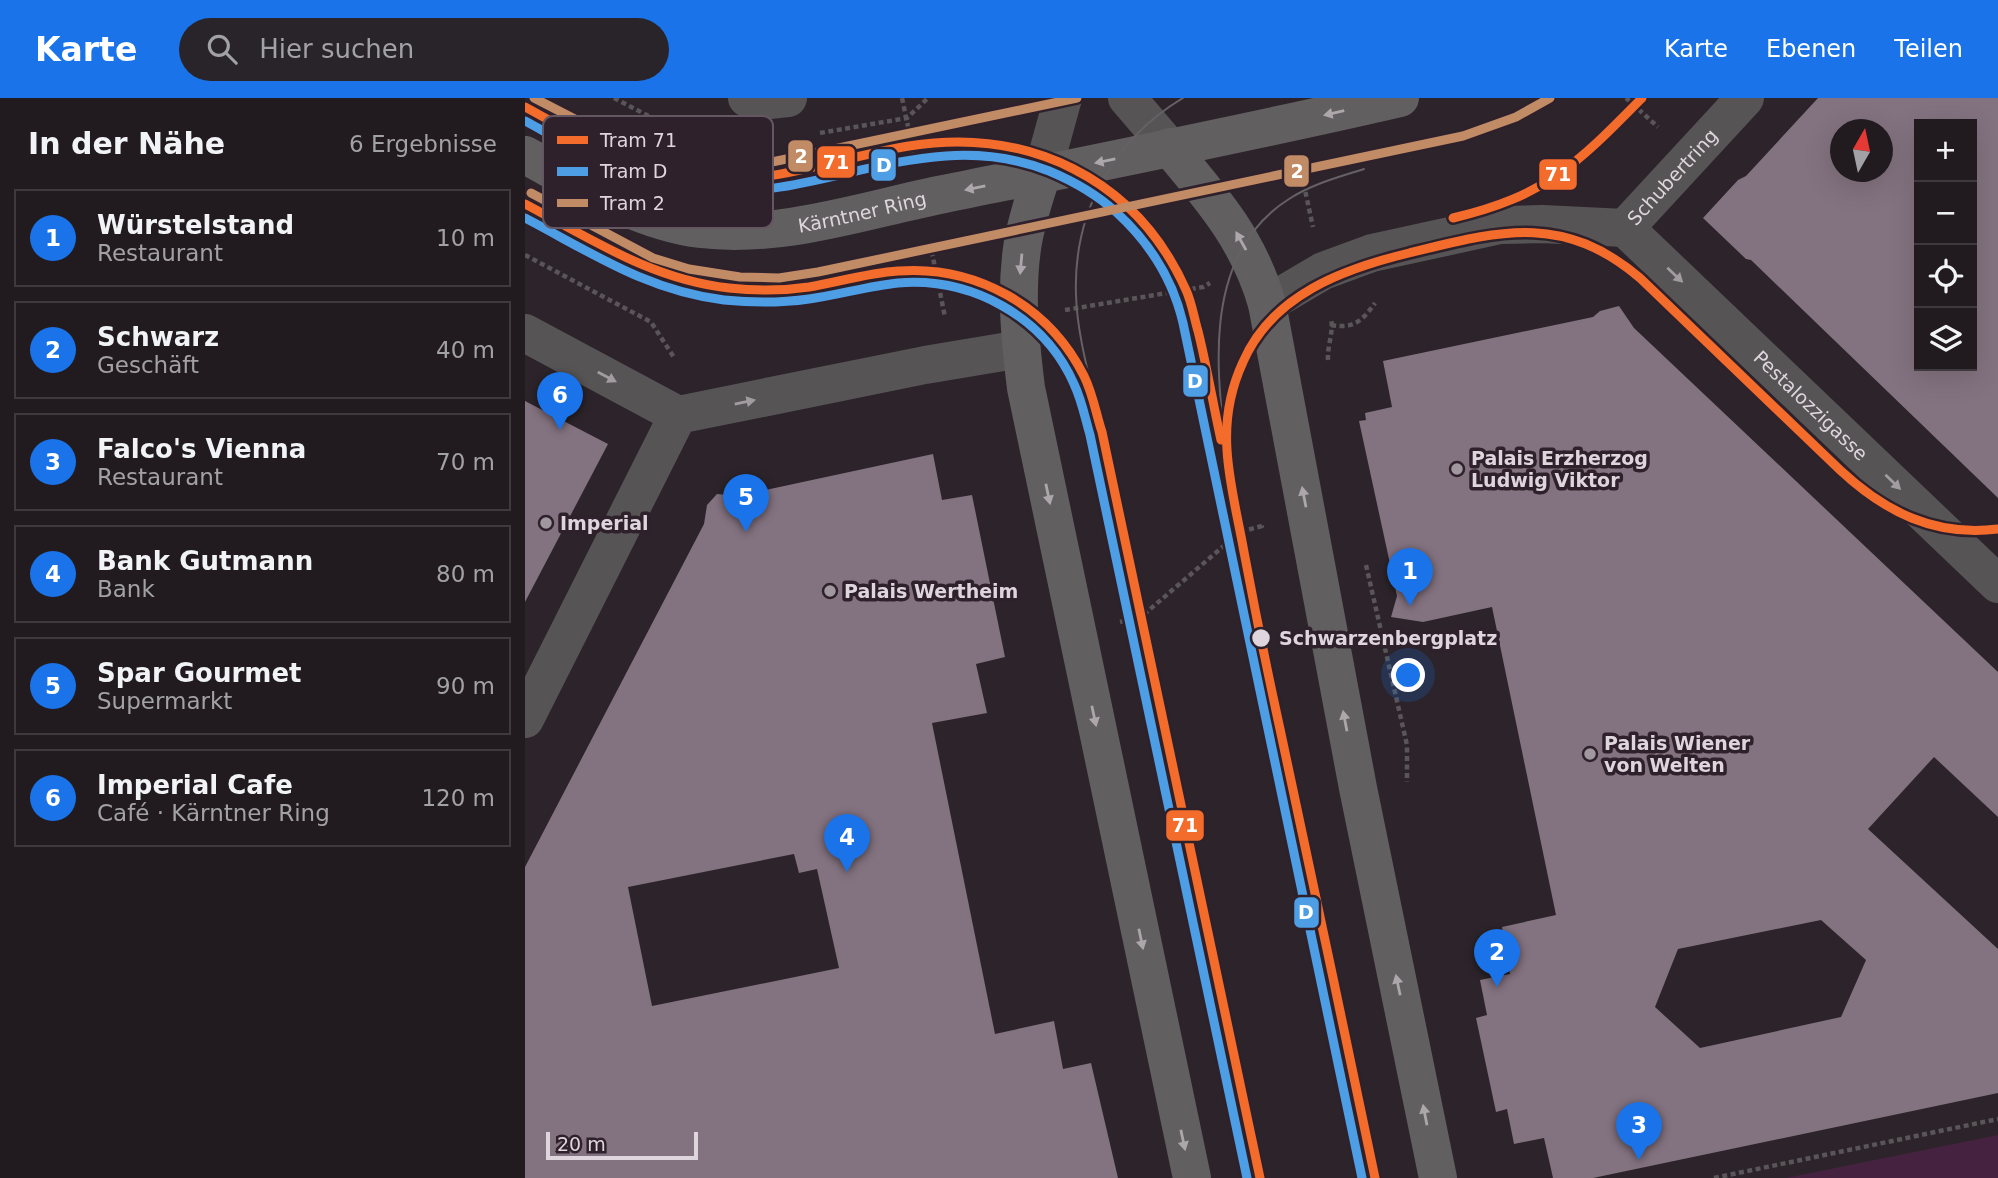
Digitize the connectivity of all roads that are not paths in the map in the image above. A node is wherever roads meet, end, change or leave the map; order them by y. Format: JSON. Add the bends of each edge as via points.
{"nodes":[{"id":1,"x":747,"y":98,"type":"edge"},
{"id":2,"x":788,"y":98,"type":"edge"},
{"id":3,"x":1063,"y":98,"type":"edge"},
{"id":4,"x":1127,"y":98,"type":"edge"},
{"id":5,"x":1400,"y":98,"type":"edge"},
{"id":6,"x":1745,"y":98,"type":"edge"},
{"id":7,"x":1169,"y":147,"type":"junction"},
{"id":8,"x":525,"y":155,"type":"edge"},
{"id":9,"x":543,"y":164,"type":"edge"},
{"id":10,"x":1042,"y":174,"type":"junction"},
{"id":11,"x":694,"y":228,"type":"edge"},
{"id":12,"x":1625,"y":228,"type":"junction"},
{"id":13,"x":1267,"y":304,"type":"junction"},
{"id":14,"x":1020,"y":332,"type":"junction"},
{"id":15,"x":525,"y":333,"type":"edge"},
{"id":16,"x":678,"y":415,"type":"junction"},
{"id":17,"x":1992,"y":565,"type":"edge"},
{"id":18,"x":525,"y":719,"type":"edge"},
{"id":19,"x":1192,"y":1178,"type":"edge"},
{"id":20,"x":1438,"y":1178,"type":"edge"}],
"edges":[{"from":1,"to":2,"type":"street"},
{"from":3,"to":10,"type":"street"},
{"from":4,"to":7,"type":"street"},
{"from":5,"to":7,"type":"main road","one_way":true},
{"from":6,"to":12,"type":"street","name":"Schubertring"},
{"from":7,"to":10,"type":"main road","name":"Kärntner Ring","one_way":true},
{"from":13,"to":7,"type":"main road","one_way":true,"via":[[1251,259],[1231,223]]},
{"from":9,"to":8,"type":"main road","name":"Kärntner Ring","one_way":true},
{"from":10,"to":11,"type":"main road","name":"Kärntner Ring","one_way":true,"via":[[783,229]]},
{"from":10,"to":14,"type":"main road","one_way":true,"via":[[1023,240]]},
{"from":12,"to":13,"type":"street","name":"Schubertring","via":[[1500,225],[1372,253],[1323,271]]},
{"from":12,"to":17,"type":"street","name":"Pestalozzigasse","one_way":true},
{"from":20,"to":13,"type":"main road","one_way":true,"via":[[1358,788]]},
{"from":16,"to":14,"type":"street","one_way":true,"via":[[925,365]]},
{"from":14,"to":19,"type":"main road","one_way":true,"via":[[1025,388]]},
{"from":15,"to":16,"type":"street","one_way":true},
{"from":16,"to":18,"type":"street"}]}
